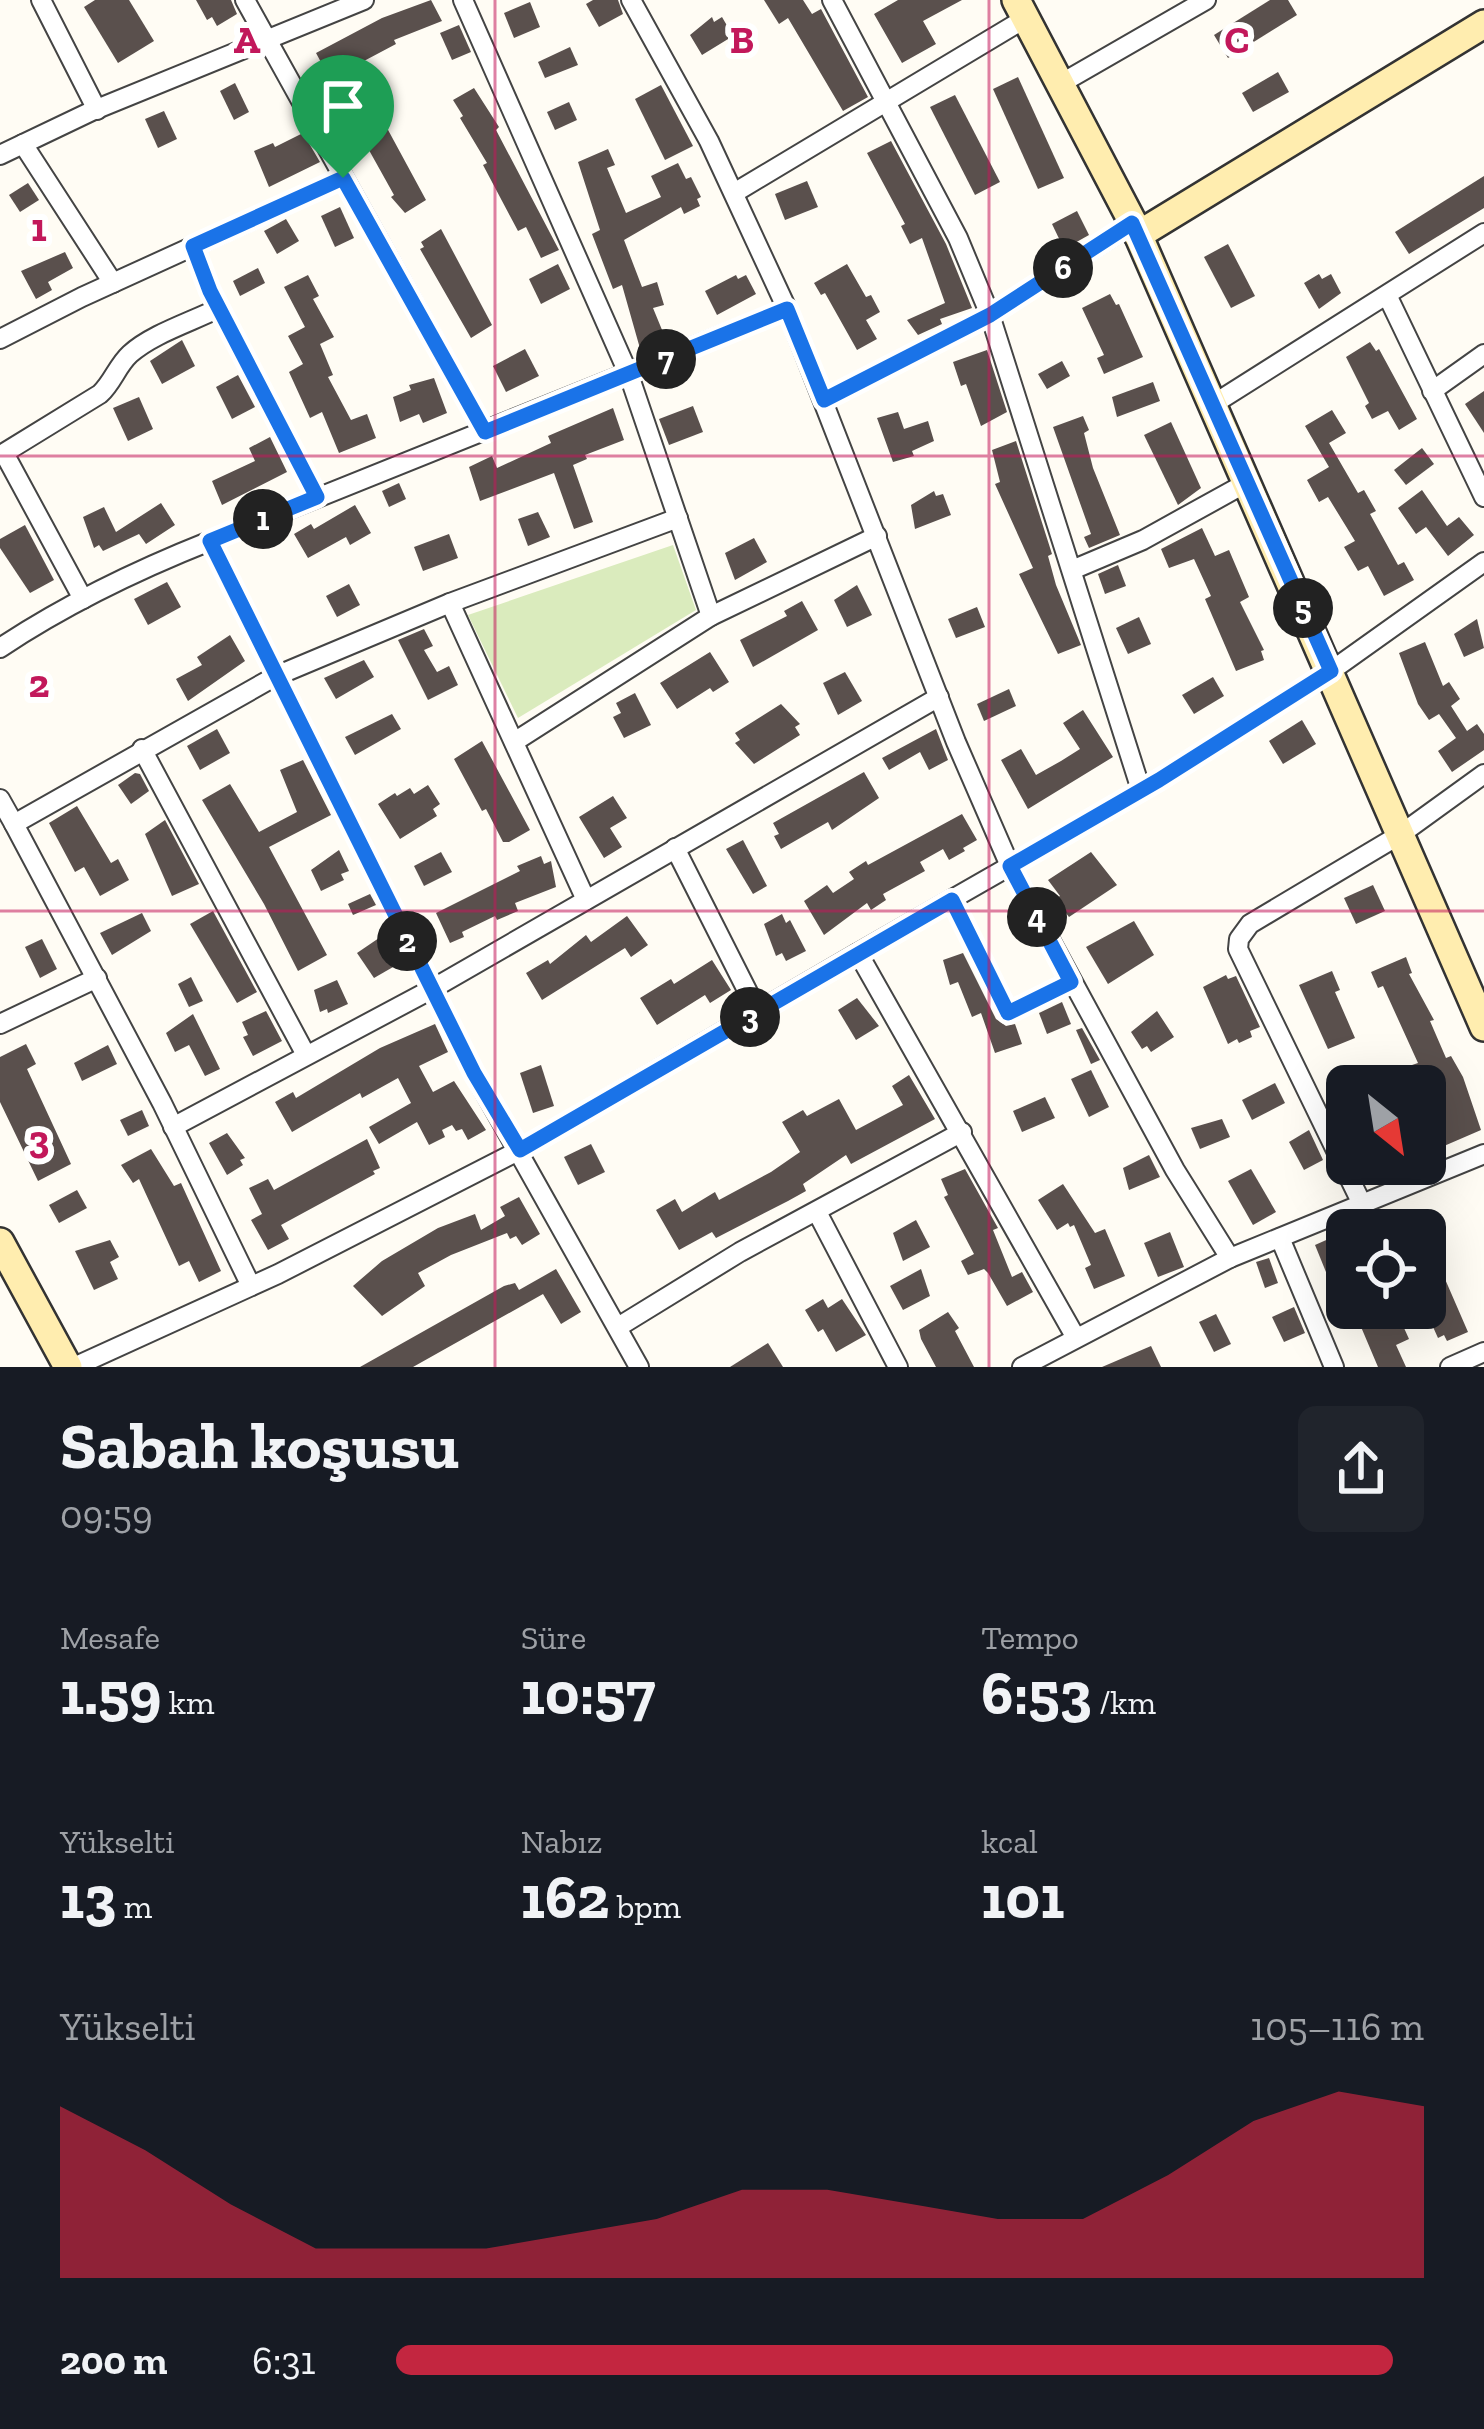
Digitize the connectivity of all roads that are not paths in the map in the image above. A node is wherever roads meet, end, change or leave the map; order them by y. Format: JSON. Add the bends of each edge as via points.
{"nodes":[{"id":1,"x":41,"y":0,"type":"edge"},
{"id":2,"x":245,"y":0,"type":"edge"},
{"id":3,"x":364,"y":0,"type":"edge"},
{"id":4,"x":463,"y":0,"type":"edge"},
{"id":5,"x":631,"y":0,"type":"edge"},
{"id":6,"x":832,"y":0,"type":"edge"},
{"id":7,"x":1206,"y":0,"type":"edge"},
{"id":8,"x":1021,"y":9,"type":"edge"},
{"id":9,"x":1484,"y":24,"type":"edge"},
{"id":10,"x":265,"y":42,"type":"junction"},
{"id":11,"x":1060,"y":84,"type":"junction"},
{"id":12,"x":885,"y":100,"type":"junction"},
{"id":13,"x":97,"y":110,"type":"junction"},
{"id":14,"x":23,"y":144,"type":"junction"},
{"id":15,"x":0,"y":155,"type":"edge"},
{"id":16,"x":343,"y":178,"type":"junction"},
{"id":17,"x":734,"y":193,"type":"junction"},
{"id":18,"x":1135,"y":229,"type":"junction"},
{"id":19,"x":1484,"y":233,"type":"edge"},
{"id":20,"x":193,"y":246,"type":"junction"},
{"id":21,"x":112,"y":283,"type":"junction"},
{"id":22,"x":1387,"y":295,"type":"junction"},
{"id":23,"x":219,"y":308,"type":"junction"},
{"id":24,"x":787,"y":309,"type":"junction"},
{"id":25,"x":990,"y":315,"type":"junction"},
{"id":26,"x":0,"y":339,"type":"edge"},
{"id":27,"x":1484,"y":354,"type":"edge"},
{"id":28,"x":629,"y":374,"type":"junction"},
{"id":29,"x":1432,"y":391,"type":"junction"},
{"id":30,"x":824,"y":400,"type":"junction"},
{"id":31,"x":1212,"y":406,"type":"junction"},
{"id":32,"x":485,"y":432,"type":"junction"},
{"id":33,"x":2,"y":449,"type":"edge"},
{"id":34,"x":1246,"y":483,"type":"junction"},
{"id":35,"x":1484,"y":496,"type":"edge"},
{"id":36,"x":317,"y":497,"type":"junction"},
{"id":37,"x":678,"y":518,"type":"junction"},
{"id":38,"x":878,"y":536,"type":"junction"},
{"id":39,"x":210,"y":541,"type":"junction"},
{"id":40,"x":1484,"y":562,"type":"edge"},
{"id":41,"x":1072,"y":570,"type":"junction"},
{"id":42,"x":83,"y":599,"type":"junction"},
{"id":43,"x":450,"y":603,"type":"junction"},
{"id":44,"x":711,"y":616,"type":"junction"},
{"id":45,"x":0,"y":648,"type":"edge"},
{"id":46,"x":1331,"y":671,"type":"junction"},
{"id":47,"x":276,"y":676,"type":"junction"},
{"id":48,"x":939,"y":697,"type":"junction"},
{"id":49,"x":514,"y":742,"type":"junction"},
{"id":50,"x":142,"y":749,"type":"junction"},
{"id":51,"x":1484,"y":774,"type":"edge"},
{"id":52,"x":1142,"y":790,"type":"junction"},
{"id":53,"x":0,"y":799,"type":"edge"},
{"id":54,"x":14,"y":824,"type":"junction"},
{"id":55,"x":1401,"y":834,"type":"junction"},
{"id":56,"x":675,"y":848,"type":"junction"},
{"id":57,"x":1010,"y":866,"type":"junction"},
{"id":58,"x":586,"y":900,"type":"junction"},
{"id":59,"x":952,"y":900,"type":"junction"},
{"id":60,"x":858,"y":952,"type":"junction"},
{"id":61,"x":97,"y":978,"type":"junction"},
{"id":62,"x":1071,"y":982,"type":"junction"},
{"id":63,"x":432,"y":989,"type":"junction"},
{"id":64,"x":758,"y":1012,"type":"junction"},
{"id":65,"x":0,"y":1024,"type":"edge"},
{"id":66,"x":1484,"y":1027,"type":"edge"},
{"id":67,"x":305,"y":1055,"type":"junction"},
{"id":68,"x":173,"y":1127,"type":"junction"},
{"id":69,"x":962,"y":1132,"type":"junction"},
{"id":70,"x":520,"y":1150,"type":"junction"},
{"id":71,"x":1484,"y":1154,"type":"edge"},
{"id":72,"x":1362,"y":1204,"type":"junction"},
{"id":73,"x":817,"y":1211,"type":"junction"},
{"id":74,"x":1280,"y":1238,"type":"junction"},
{"id":75,"x":0,"y":1242,"type":"edge"},
{"id":76,"x":1229,"y":1258,"type":"junction"},
{"id":77,"x":251,"y":1286,"type":"junction"},
{"id":78,"x":618,"y":1327,"type":"junction"},
{"id":79,"x":1076,"y":1338,"type":"junction"},
{"id":80,"x":1484,"y":1352,"type":"edge"},
{"id":81,"x":71,"y":1367,"type":"edge"},
{"id":82,"x":639,"y":1367,"type":"edge"},
{"id":83,"x":898,"y":1367,"type":"edge"},
{"id":84,"x":1022,"y":1367,"type":"edge"},
{"id":85,"x":1334,"y":1367,"type":"edge"},
{"id":86,"x":1450,"y":1367,"type":"edge"}],
"edges":[{"from":1,"to":13,"type":"street"},
{"from":2,"to":10,"type":"street"},
{"from":3,"to":10,"type":"street"},
{"from":4,"to":28,"type":"street"},
{"from":5,"to":17,"type":"street"},
{"from":6,"to":12,"type":"street"},
{"from":7,"to":11,"type":"street"},
{"from":8,"to":11,"type":"street"},
{"from":8,"to":12,"type":"street"},
{"from":9,"to":18,"type":"street"},
{"from":10,"to":13,"type":"street"},
{"from":10,"to":16,"type":"street"},
{"from":11,"to":18,"type":"street"},
{"from":12,"to":17,"type":"street"},
{"from":12,"to":25,"type":"street"},
{"from":13,"to":14,"type":"street"},
{"from":14,"to":15,"type":"street"},
{"from":14,"to":21,"type":"street"},
{"from":16,"to":20,"type":"street"},
{"from":16,"to":32,"type":"street"},
{"from":17,"to":24,"type":"street"},
{"from":18,"to":25,"type":"street"},
{"from":18,"to":31,"type":"street"},
{"from":19,"to":22,"type":"street"},
{"from":20,"to":21,"type":"street"},
{"from":20,"to":23,"type":"street"},
{"from":21,"to":26,"type":"street"},
{"from":22,"to":29,"type":"street"},
{"from":22,"to":31,"type":"street"},
{"from":23,"to":33,"type":"street","via":[[133,351],[100,394]]},
{"from":23,"to":36,"type":"street"},
{"from":24,"to":28,"type":"street"},
{"from":24,"to":30,"type":"street"},
{"from":25,"to":30,"type":"street"},
{"from":25,"to":41,"type":"street"},
{"from":27,"to":29,"type":"street"},
{"from":28,"to":32,"type":"street"},
{"from":28,"to":37,"type":"street"},
{"from":29,"to":35,"type":"street"},
{"from":30,"to":38,"type":"street"},
{"from":31,"to":34,"type":"street"},
{"from":32,"to":36,"type":"street"},
{"from":33,"to":42,"type":"street"},
{"from":34,"to":41,"type":"street"},
{"from":34,"to":46,"type":"street"},
{"from":36,"to":39,"type":"street"},
{"from":37,"to":43,"type":"street"},
{"from":37,"to":44,"type":"street"},
{"from":38,"to":44,"type":"street"},
{"from":38,"to":48,"type":"street"},
{"from":39,"to":42,"type":"street"},
{"from":39,"to":47,"type":"street"},
{"from":40,"to":46,"type":"street"},
{"from":41,"to":52,"type":"street"},
{"from":42,"to":45,"type":"street"},
{"from":43,"to":47,"type":"street"},
{"from":43,"to":49,"type":"street"},
{"from":44,"to":49,"type":"street"},
{"from":46,"to":52,"type":"street"},
{"from":46,"to":55,"type":"street"},
{"from":47,"to":50,"type":"street"},
{"from":47,"to":63,"type":"street"},
{"from":48,"to":56,"type":"street"},
{"from":48,"to":57,"type":"street"},
{"from":49,"to":58,"type":"street"},
{"from":50,"to":54,"type":"street"},
{"from":50,"to":67,"type":"street"},
{"from":51,"to":55,"type":"street"},
{"from":52,"to":57,"type":"street"},
{"from":53,"to":54,"type":"street"},
{"from":54,"to":61,"type":"street"},
{"from":55,"to":66,"type":"street"},
{"from":55,"to":72,"type":"street","via":[[1250,924],[1239,939]]},
{"from":56,"to":58,"type":"street"},
{"from":56,"to":64,"type":"street"},
{"from":57,"to":59,"type":"street"},
{"from":57,"to":62,"type":"street"},
{"from":58,"to":63,"type":"street"},
{"from":59,"to":60,"type":"street"},
{"from":59,"to":62,"type":"street","via":[[1008,1013]]},
{"from":60,"to":64,"type":"street"},
{"from":60,"to":69,"type":"street"},
{"from":61,"to":65,"type":"street"},
{"from":61,"to":68,"type":"street"},
{"from":62,"to":76,"type":"street"},
{"from":63,"to":67,"type":"street"},
{"from":63,"to":70,"type":"street"},
{"from":64,"to":70,"type":"street"},
{"from":67,"to":68,"type":"street"},
{"from":68,"to":77,"type":"street"},
{"from":69,"to":73,"type":"street"},
{"from":69,"to":79,"type":"street"},
{"from":70,"to":77,"type":"street"},
{"from":70,"to":78,"type":"street"},
{"from":71,"to":72,"type":"street"},
{"from":72,"to":74,"type":"street"},
{"from":73,"to":78,"type":"street"},
{"from":73,"to":83,"type":"street"},
{"from":74,"to":76,"type":"street"},
{"from":74,"to":85,"type":"street"},
{"from":75,"to":81,"type":"street"},
{"from":76,"to":79,"type":"street"},
{"from":77,"to":81,"type":"street"},
{"from":78,"to":82,"type":"street"},
{"from":79,"to":84,"type":"street"},
{"from":80,"to":86,"type":"street"}]}
